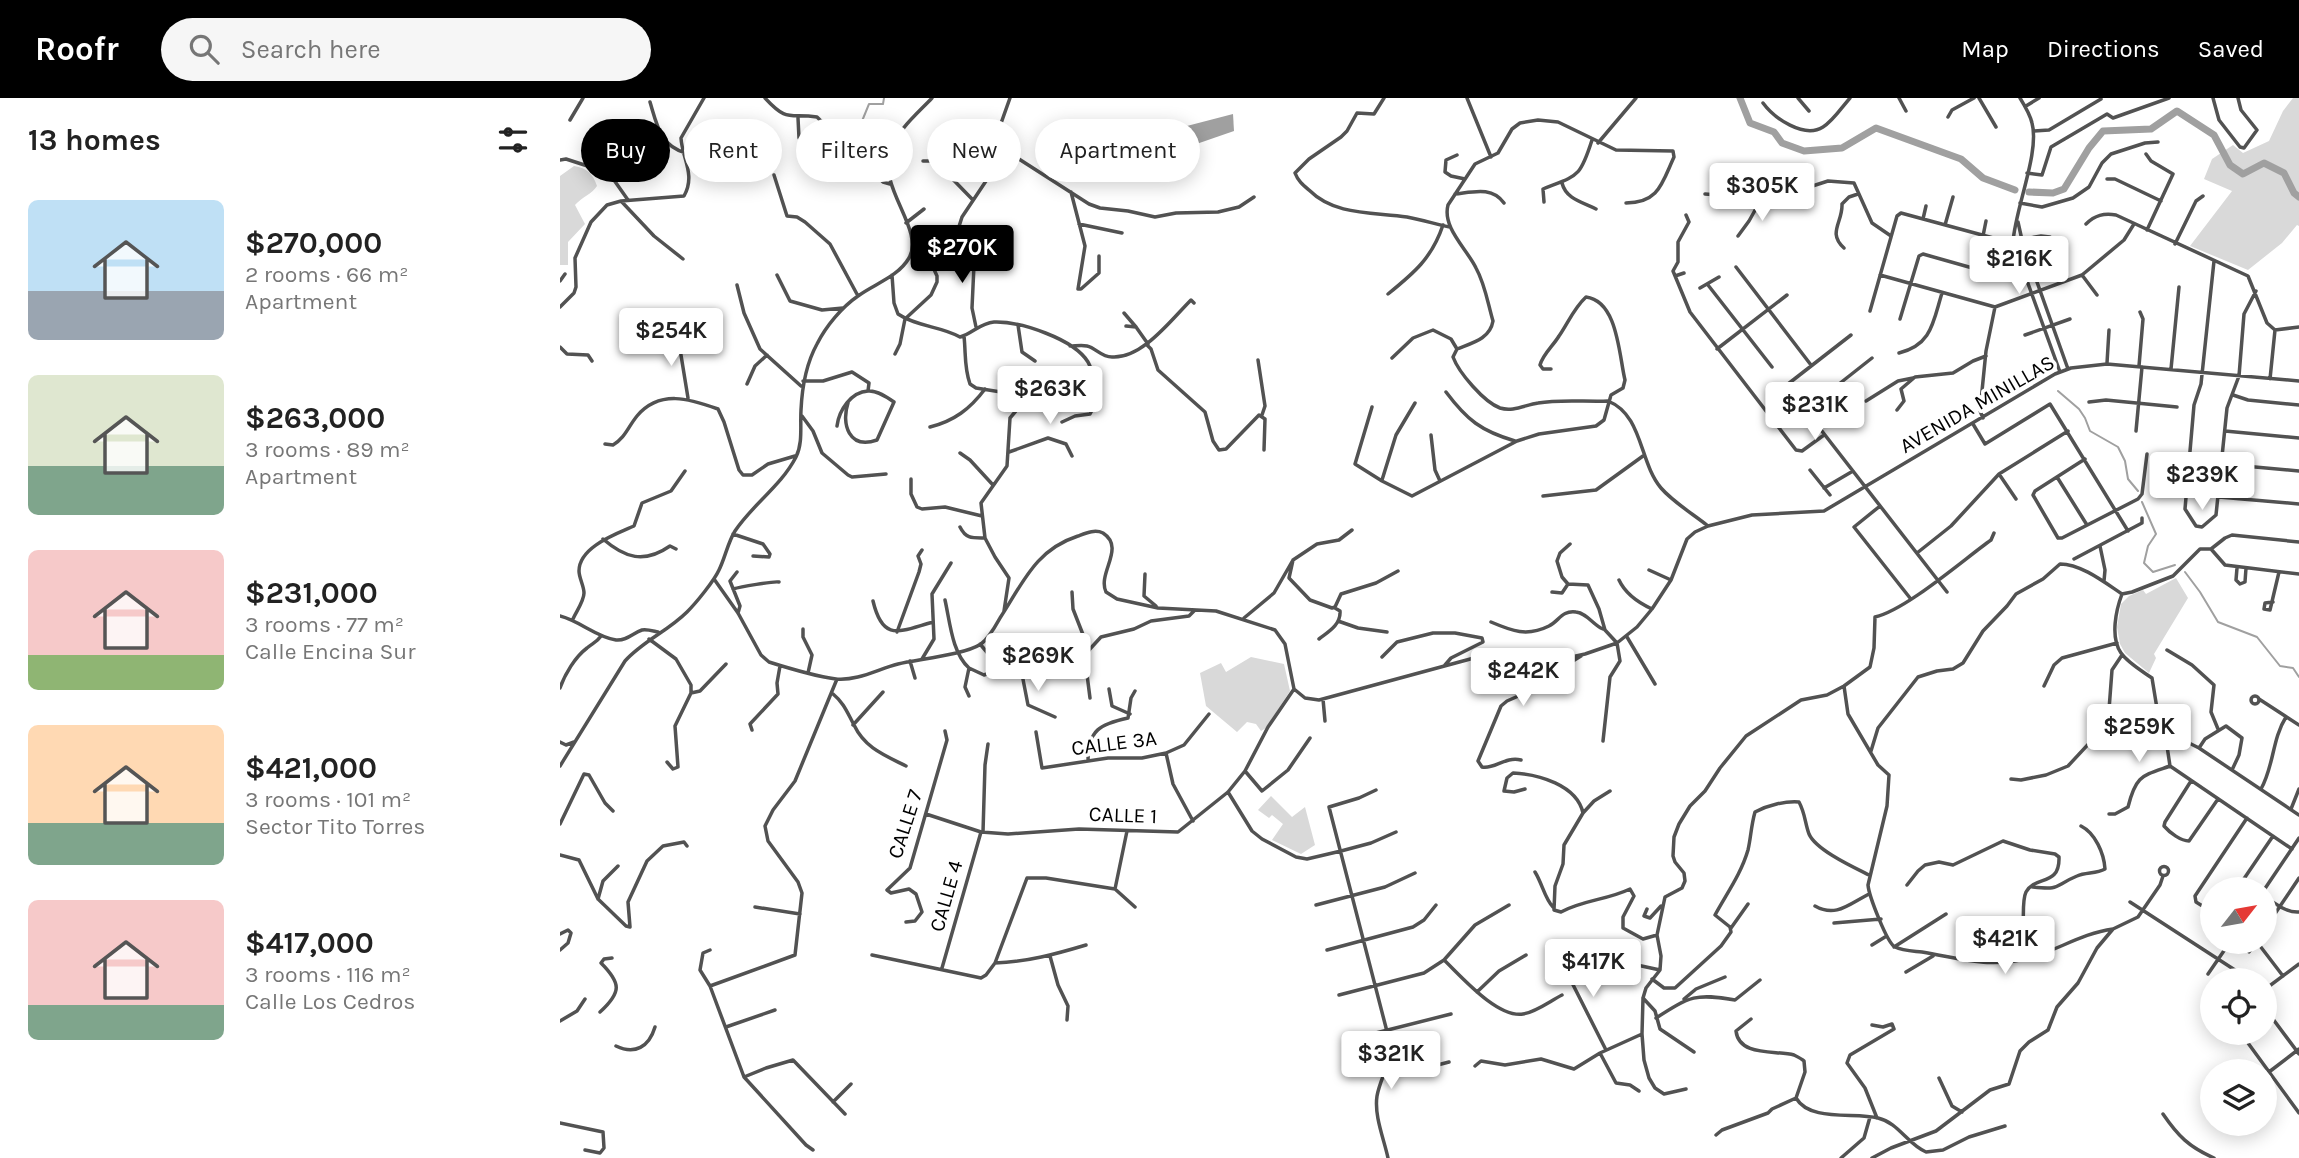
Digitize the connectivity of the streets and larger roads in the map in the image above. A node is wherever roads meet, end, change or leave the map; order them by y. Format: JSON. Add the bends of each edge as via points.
{"nodes":[{"id":1,"x":583,"y":98,"type":"edge"},
{"id":2,"x":704,"y":98,"type":"edge"},
{"id":3,"x":765,"y":98,"type":"edge"},
{"id":4,"x":932,"y":98,"type":"edge"},
{"id":5,"x":1010,"y":98,"type":"edge"},
{"id":6,"x":1384,"y":98,"type":"edge"},
{"id":7,"x":1467,"y":98,"type":"edge"},
{"id":8,"x":1636,"y":98,"type":"edge"},
{"id":9,"x":1798,"y":98,"type":"edge"},
{"id":10,"x":1850,"y":98,"type":"edge"},
{"id":11,"x":1908,"y":98,"type":"edge"},
{"id":12,"x":1974,"y":98,"type":"edge"},
{"id":13,"x":1979,"y":98,"type":"edge"},
{"id":14,"x":2020,"y":98,"type":"edge"},
{"id":15,"x":2039,"y":98,"type":"edge"},
{"id":16,"x":2169,"y":98,"type":"edge"},
{"id":17,"x":2213,"y":98,"type":"edge"},
{"id":18,"x":2238,"y":98,"type":"edge"},
{"id":19,"x":2100,"y":99,"type":"edge"},
{"id":20,"x":1900,"y":100,"type":"edge"},
{"id":21,"x":650,"y":102,"type":"dead end"},
{"id":22,"x":1763,"y":103,"type":"dead end"},
{"id":23,"x":2025,"y":106,"type":"junction"},
{"id":24,"x":2105,"y":106,"type":"dead end"},
{"id":25,"x":1808,"y":111,"type":"dead end"},
{"id":26,"x":1906,"y":111,"type":"dead end"},
{"id":27,"x":1948,"y":117,"type":"dead end"},
{"id":28,"x":798,"y":118,"type":"joint"},
{"id":29,"x":692,"y":119,"type":"edge"},
{"id":30,"x":1003,"y":119,"type":"edge"},
{"id":31,"x":570,"y":120,"type":"dead end"},
{"id":32,"x":1996,"y":127,"type":"dead end"},
{"id":33,"x":2034,"y":131,"type":"junction"},
{"id":34,"x":1592,"y":140,"type":"junction"},
{"id":35,"x":2158,"y":142,"type":"dead end"},
{"id":36,"x":1598,"y":143,"type":"junction"},
{"id":37,"x":684,"y":152,"type":"edge"},
{"id":38,"x":1457,"y":155,"type":"dead end"},
{"id":39,"x":2146,"y":155,"type":"dead end"},
{"id":40,"x":1491,"y":157,"type":"junction"},
{"id":41,"x":560,"y":160,"type":"edge"},
{"id":42,"x":1021,"y":160,"type":"edge"},
{"id":43,"x":923,"y":161,"type":"dead end"},
{"id":44,"x":2027,"y":173,"type":"junction"},
{"id":45,"x":1465,"y":179,"type":"junction"},
{"id":46,"x":2107,"y":179,"type":"dead end"},
{"id":47,"x":688,"y":182,"type":"edge"},
{"id":48,"x":776,"y":182,"type":"edge"},
{"id":49,"x":985,"y":182,"type":"edge"},
{"id":50,"x":1562,"y":183,"type":"junction"},
{"id":51,"x":890,"y":184,"type":"junction"},
{"id":52,"x":1070,"y":190,"type":"junction"},
{"id":53,"x":1455,"y":194,"type":"junction"},
{"id":54,"x":1705,"y":194,"type":"dead end"},
{"id":55,"x":1858,"y":194,"type":"junction"},
{"id":56,"x":1763,"y":196,"type":"junction"},
{"id":57,"x":2203,"y":196,"type":"dead end"},
{"id":58,"x":1254,"y":197,"type":"dead end"},
{"id":59,"x":1953,"y":197,"type":"dead end"},
{"id":60,"x":972,"y":199,"type":"junction"},
{"id":61,"x":628,"y":200,"type":"junction"},
{"id":62,"x":621,"y":201,"type":"junction"},
{"id":63,"x":2161,"y":201,"type":"junction"},
{"id":64,"x":1544,"y":202,"type":"dead end"},
{"id":65,"x":1504,"y":203,"type":"dead end"},
{"id":66,"x":1626,"y":203,"type":"dead end"},
{"id":67,"x":2020,"y":204,"type":"junction"},
{"id":68,"x":1926,"y":206,"type":"dead end"},
{"id":69,"x":924,"y":209,"type":"dead end"},
{"id":70,"x":1596,"y":209,"type":"dead end"},
{"id":71,"x":1686,"y":215,"type":"dead end"},
{"id":72,"x":1923,"y":219,"type":"junction"},
{"id":73,"x":2017,"y":219,"type":"junction"},
{"id":74,"x":1986,"y":221,"type":"dead end"},
{"id":75,"x":906,"y":223,"type":"junction"},
{"id":76,"x":1079,"y":224,"type":"junction"},
{"id":77,"x":2087,"y":224,"type":"dead end"},
{"id":78,"x":2134,"y":224,"type":"junction"},
{"id":79,"x":1443,"y":225,"type":"junction"},
{"id":80,"x":1945,"y":225,"type":"junction"},
{"id":81,"x":1450,"y":227,"type":"junction"},
{"id":82,"x":2147,"y":230,"type":"junction"},
{"id":83,"x":1122,"y":233,"type":"dead end"},
{"id":84,"x":1738,"y":236,"type":"dead end"},
{"id":85,"x":1891,"y":236,"type":"junction"},
{"id":86,"x":1983,"y":236,"type":"junction"},
{"id":87,"x":2050,"y":237,"type":"dead end"},
{"id":88,"x":2022,"y":240,"type":"junction"},
{"id":89,"x":2013,"y":243,"type":"junction"},
{"id":90,"x":2175,"y":244,"type":"junction"},
{"id":91,"x":1844,"y":248,"type":"dead end"},
{"id":92,"x":918,"y":250,"type":"dead end"},
{"id":93,"x":1099,"y":256,"type":"dead end"},
{"id":94,"x":934,"y":257,"type":"junction"},
{"id":95,"x":683,"y":259,"type":"dead end"},
{"id":96,"x":988,"y":259,"type":"dead end"},
{"id":97,"x":2214,"y":261,"type":"junction"},
{"id":98,"x":1736,"y":267,"type":"dead end"},
{"id":99,"x":1976,"y":269,"type":"dead end"},
{"id":100,"x":1684,"y":273,"type":"dead end"},
{"id":101,"x":565,"y":274,"type":"dead end"},
{"id":102,"x":777,"y":275,"type":"dead end"},
{"id":103,"x":892,"y":275,"type":"junction"},
{"id":104,"x":1880,"y":275,"type":"junction"},
{"id":105,"x":2082,"y":275,"type":"junction"},
{"id":106,"x":1675,"y":276,"type":"junction"},
{"id":107,"x":1719,"y":277,"type":"dead end"},
{"id":108,"x":560,"y":281,"type":"edge"},
{"id":109,"x":1911,"y":284,"type":"junction"},
{"id":110,"x":737,"y":285,"type":"dead end"},
{"id":111,"x":1708,"y":285,"type":"junction"},
{"id":112,"x":2179,"y":287,"type":"dead end"},
{"id":113,"x":1700,"y":288,"type":"dead end"},
{"id":114,"x":2040,"y":291,"type":"junction"},
{"id":115,"x":2256,"y":291,"type":"junction"},
{"id":116,"x":1942,"y":293,"type":"junction"},
{"id":117,"x":1388,"y":294,"type":"dead end"},
{"id":118,"x":1787,"y":295,"type":"dead end"},
{"id":119,"x":2032,"y":295,"type":"junction"},
{"id":120,"x":2097,"y":295,"type":"dead end"},
{"id":121,"x":858,"y":296,"type":"junction"},
{"id":122,"x":1194,"y":303,"type":"dead end"},
{"id":123,"x":560,"y":307,"type":"edge"},
{"id":124,"x":1995,"y":307,"type":"junction"},
{"id":125,"x":843,"y":308,"type":"junction"},
{"id":126,"x":1768,"y":309,"type":"junction"},
{"id":127,"x":1870,"y":311,"type":"dead end"},
{"id":128,"x":2140,"y":312,"type":"dead end"},
{"id":129,"x":1124,"y":313,"type":"dead end"},
{"id":130,"x":905,"y":318,"type":"junction"},
{"id":131,"x":1900,"y":319,"type":"dead end"},
{"id":132,"x":2070,"y":319,"type":"dead end"},
{"id":133,"x":1017,"y":324,"type":"junction"},
{"id":134,"x":2052,"y":325,"type":"junction"},
{"id":135,"x":1126,"y":326,"type":"dead end"},
{"id":136,"x":976,"y":327,"type":"junction"},
{"id":137,"x":1136,"y":327,"type":"junction"},
{"id":138,"x":2299,"y":327,"type":"edge"},
{"id":139,"x":2044,"y":328,"type":"junction"},
{"id":140,"x":1743,"y":329,"type":"junction"},
{"id":141,"x":2109,"y":330,"type":"dead end"},
{"id":142,"x":2276,"y":330,"type":"junction"},
{"id":143,"x":1851,"y":335,"type":"dead end"},
{"id":144,"x":2025,"y":335,"type":"dead end"},
{"id":145,"x":964,"y":336,"type":"junction"},
{"id":146,"x":681,"y":338,"type":"dead end"},
{"id":147,"x":1147,"y":345,"type":"junction"},
{"id":148,"x":1068,"y":346,"type":"junction"},
{"id":149,"x":560,"y":347,"type":"edge"},
{"id":150,"x":1457,"y":349,"type":"junction"},
{"id":151,"x":1717,"y":349,"type":"junction"},
{"id":152,"x":1899,"y":353,"type":"dead end"},
{"id":153,"x":767,"y":354,"type":"junction"},
{"id":154,"x":895,"y":354,"type":"dead end"},
{"id":155,"x":1986,"y":356,"type":"junction"},
{"id":156,"x":1392,"y":358,"type":"dead end"},
{"id":157,"x":1872,"y":358,"type":"dead end"},
{"id":158,"x":1258,"y":360,"type":"dead end"},
{"id":159,"x":592,"y":361,"type":"dead end"},
{"id":160,"x":1035,"y":361,"type":"dead end"},
{"id":161,"x":2107,"y":363,"type":"junction"},
{"id":162,"x":1811,"y":365,"type":"junction"},
{"id":163,"x":2141,"y":366,"type":"junction"},
{"id":164,"x":1772,"y":367,"type":"dead end"},
{"id":165,"x":1551,"y":369,"type":"dead end"},
{"id":166,"x":2068,"y":369,"type":"junction"},
{"id":167,"x":2171,"y":370,"type":"junction"},
{"id":168,"x":2060,"y":372,"type":"junction"},
{"id":169,"x":2203,"y":373,"type":"junction"},
{"id":170,"x":2239,"y":376,"type":"junction"},
{"id":171,"x":1915,"y":377,"type":"junction"},
{"id":172,"x":2270,"y":379,"type":"junction"},
{"id":173,"x":2299,"y":382,"type":"edge"},
{"id":174,"x":747,"y":384,"type":"dead end"},
{"id":175,"x":803,"y":384,"type":"junction"},
{"id":176,"x":985,"y":389,"type":"junction"},
{"id":177,"x":1046,"y":389,"type":"dead end"},
{"id":178,"x":868,"y":391,"type":"junction"},
{"id":179,"x":1446,"y":392,"type":"dead end"},
{"id":180,"x":2233,"y":395,"type":"junction"},
{"id":181,"x":688,"y":398,"type":"junction"},
{"id":182,"x":1026,"y":399,"type":"junction"},
{"id":183,"x":1608,"y":401,"type":"junction"},
{"id":184,"x":1866,"y":401,"type":"dead end"},
{"id":185,"x":2089,"y":402,"type":"dead end"},
{"id":186,"x":848,"y":403,"type":"junction"},
{"id":187,"x":1415,"y":403,"type":"dead end"},
{"id":188,"x":2138,"y":403,"type":"junction"},
{"id":189,"x":2299,"y":405,"type":"edge"},
{"id":190,"x":1372,"y":407,"type":"dead end"},
{"id":191,"x":2177,"y":407,"type":"dead end"},
{"id":192,"x":1806,"y":410,"type":"junction"},
{"id":193,"x":1897,"y":410,"type":"dead end"},
{"id":194,"x":800,"y":414,"type":"junction"},
{"id":195,"x":1262,"y":415,"type":"junction"},
{"id":196,"x":1983,"y":418,"type":"junction"},
{"id":197,"x":1062,"y":422,"type":"dead end"},
{"id":198,"x":1973,"y":424,"type":"junction"},
{"id":199,"x":837,"y":426,"type":"dead end"},
{"id":200,"x":930,"y":427,"type":"dead end"},
{"id":201,"x":2068,"y":431,"type":"junction"},
{"id":202,"x":2136,"y":431,"type":"dead end"},
{"id":203,"x":2225,"y":431,"type":"junction"},
{"id":204,"x":1824,"y":434,"type":"junction"},
{"id":205,"x":1432,"y":435,"type":"dead end"},
{"id":206,"x":2299,"y":438,"type":"edge"},
{"id":207,"x":1517,"y":441,"type":"junction"},
{"id":208,"x":605,"y":444,"type":"dead end"},
{"id":209,"x":1264,"y":450,"type":"dead end"},
{"id":210,"x":1009,"y":452,"type":"junction"},
{"id":211,"x":960,"y":453,"type":"dead end"},
{"id":212,"x":2147,"y":454,"type":"dead end"},
{"id":213,"x":797,"y":455,"type":"junction"},
{"id":214,"x":1072,"y":456,"type":"dead end"},
{"id":215,"x":1643,"y":456,"type":"junction"},
{"id":216,"x":2085,"y":459,"type":"junction"},
{"id":217,"x":2222,"y":464,"type":"junction"},
{"id":218,"x":1810,"y":470,"type":"dead end"},
{"id":219,"x":685,"y":471,"type":"dead end"},
{"id":220,"x":1853,"y":471,"type":"junction"},
{"id":221,"x":2299,"y":471,"type":"edge"},
{"id":222,"x":886,"y":474,"type":"dead end"},
{"id":223,"x":1999,"y":474,"type":"junction"},
{"id":224,"x":2057,"y":477,"type":"junction"},
{"id":225,"x":911,"y":479,"type":"dead end"},
{"id":226,"x":1381,"y":481,"type":"junction"},
{"id":227,"x":1440,"y":481,"type":"junction"},
{"id":228,"x":993,"y":485,"type":"junction"},
{"id":229,"x":1824,"y":488,"type":"junction"},
{"id":230,"x":1866,"y":488,"type":"junction"},
{"id":231,"x":1830,"y":495,"type":"dead end"},
{"id":232,"x":1543,"y":496,"type":"dead end"},
{"id":233,"x":2219,"y":497,"type":"junction"},
{"id":234,"x":2016,"y":499,"type":"dead end"},
{"id":235,"x":2299,"y":504,"type":"edge"},
{"id":236,"x":1880,"y":506,"type":"junction"},
{"id":237,"x":2116,"y":510,"type":"junction"},
{"id":238,"x":982,"y":516,"type":"junction"},
{"id":239,"x":2142,"y":518,"type":"dead end"},
{"id":240,"x":2087,"y":525,"type":"junction"},
{"id":241,"x":1708,"y":526,"type":"junction"},
{"id":242,"x":960,"y":527,"type":"dead end"},
{"id":243,"x":1352,"y":530,"type":"dead end"},
{"id":244,"x":2128,"y":531,"type":"junction"},
{"id":245,"x":1994,"y":533,"type":"dead end"},
{"id":246,"x":733,"y":534,"type":"junction"},
{"id":247,"x":985,"y":538,"type":"junction"},
{"id":248,"x":603,"y":539,"type":"junction"},
{"id":249,"x":2299,"y":542,"type":"edge"},
{"id":250,"x":1570,"y":544,"type":"dead end"},
{"id":251,"x":2100,"y":546,"type":"junction"},
{"id":252,"x":676,"y":549,"type":"dead end"},
{"id":253,"x":2211,"y":549,"type":"junction"},
{"id":254,"x":922,"y":550,"type":"dead end"},
{"id":255,"x":1917,"y":554,"type":"junction"},
{"id":256,"x":753,"y":556,"type":"dead end"},
{"id":257,"x":2074,"y":559,"type":"dead end"},
{"id":258,"x":1293,"y":560,"type":"junction"},
{"id":259,"x":951,"y":563,"type":"dead end"},
{"id":260,"x":2237,"y":568,"type":"junction"},
{"id":261,"x":2246,"y":568,"type":"junction"},
{"id":262,"x":1649,"y":570,"type":"dead end"},
{"id":263,"x":1398,"y":571,"type":"dead end"},
{"id":264,"x":737,"y":572,"type":"dead end"},
{"id":265,"x":2280,"y":572,"type":"junction"},
{"id":266,"x":2299,"y":573,"type":"edge"},
{"id":267,"x":1145,"y":574,"type":"dead end"},
{"id":268,"x":714,"y":579,"type":"junction"},
{"id":269,"x":1619,"y":579,"type":"dead end"},
{"id":270,"x":1937,"y":579,"type":"junction"},
{"id":271,"x":1671,"y":580,"type":"junction"},
{"id":272,"x":2104,"y":581,"type":"junction"},
{"id":273,"x":779,"y":582,"type":"dead end"},
{"id":274,"x":1568,"y":584,"type":"junction"},
{"id":275,"x":733,"y":589,"type":"junction"},
{"id":276,"x":1072,"y":592,"type":"dead end"},
{"id":277,"x":1552,"y":592,"type":"dead end"},
{"id":278,"x":1947,"y":592,"type":"dead end"},
{"id":279,"x":2122,"y":594,"type":"junction"},
{"id":280,"x":1910,"y":599,"type":"junction"},
{"id":281,"x":945,"y":600,"type":"dead end"},
{"id":282,"x":873,"y":601,"type":"dead end"},
{"id":283,"x":2273,"y":602,"type":"dead end"},
{"id":284,"x":1335,"y":607,"type":"junction"},
{"id":285,"x":1158,"y":608,"type":"junction"},
{"id":286,"x":1652,"y":609,"type":"junction"},
{"id":287,"x":1194,"y":611,"type":"junction"},
{"id":288,"x":1004,"y":612,"type":"junction"},
{"id":289,"x":738,"y":613,"type":"junction"},
{"id":290,"x":560,"y":616,"type":"edge"},
{"id":291,"x":1244,"y":618,"type":"junction"},
{"id":292,"x":573,"y":619,"type":"junction"},
{"id":293,"x":1338,"y":621,"type":"junction"},
{"id":294,"x":933,"y":622,"type":"junction"},
{"id":295,"x":1491,"y":622,"type":"dead end"},
{"id":296,"x":803,"y":629,"type":"dead end"},
{"id":297,"x":1605,"y":630,"type":"junction"},
{"id":298,"x":897,"y":632,"type":"junction"},
{"id":299,"x":1387,"y":632,"type":"dead end"},
{"id":300,"x":660,"y":633,"type":"junction"},
{"id":301,"x":601,"y":635,"type":"junction"},
{"id":302,"x":1627,"y":637,"type":"junction"},
{"id":303,"x":649,"y":639,"type":"junction"},
{"id":304,"x":1319,"y":639,"type":"dead end"},
{"id":305,"x":1062,"y":640,"type":"dead end"},
{"id":306,"x":1617,"y":643,"type":"junction"},
{"id":307,"x":2117,"y":643,"type":"junction"},
{"id":308,"x":980,"y":644,"type":"junction"},
{"id":309,"x":1089,"y":650,"type":"junction"},
{"id":310,"x":2167,"y":650,"type":"dead end"},
{"id":311,"x":958,"y":652,"type":"junction"},
{"id":312,"x":1585,"y":654,"type":"junction"},
{"id":313,"x":2122,"y":655,"type":"junction"},
{"id":314,"x":991,"y":657,"type":"dead end"},
{"id":315,"x":1382,"y":657,"type":"dead end"},
{"id":316,"x":922,"y":659,"type":"junction"},
{"id":317,"x":1085,"y":659,"type":"junction"},
{"id":318,"x":910,"y":661,"type":"junction"},
{"id":319,"x":726,"y":664,"type":"dead end"},
{"id":320,"x":780,"y":666,"type":"junction"},
{"id":321,"x":1443,"y":666,"type":"junction"},
{"id":322,"x":969,"y":668,"type":"junction"},
{"id":323,"x":1021,"y":669,"type":"junction"},
{"id":324,"x":808,"y":673,"type":"junction"},
{"id":325,"x":1055,"y":673,"type":"junction"},
{"id":326,"x":915,"y":678,"type":"dead end"},
{"id":327,"x":837,"y":679,"type":"junction"},
{"id":328,"x":1655,"y":684,"type":"dead end"},
{"id":329,"x":1844,"y":686,"type":"junction"},
{"id":330,"x":2044,"y":686,"type":"dead end"},
{"id":331,"x":560,"y":688,"type":"edge"},
{"id":332,"x":1109,"y":689,"type":"dead end"},
{"id":333,"x":1294,"y":689,"type":"junction"},
{"id":334,"x":1135,"y":691,"type":"dead end"},
{"id":335,"x":883,"y":692,"type":"dead end"},
{"id":336,"x":691,"y":693,"type":"junction"},
{"id":337,"x":832,"y":693,"type":"junction"},
{"id":338,"x":969,"y":696,"type":"dead end"},
{"id":339,"x":1090,"y":698,"type":"dead end"},
{"id":340,"x":1323,"y":699,"type":"junction"},
{"id":341,"x":2259,"y":699,"type":"dead end"},
{"id":342,"x":1130,"y":714,"type":"junction"},
{"id":343,"x":1209,"y":714,"type":"dead end"},
{"id":344,"x":1055,"y":717,"type":"dead end"},
{"id":345,"x":2286,"y":717,"type":"junction"},
{"id":346,"x":1325,"y":721,"type":"dead end"},
{"id":347,"x":853,"y":725,"type":"junction"},
{"id":348,"x":2299,"y":725,"type":"edge"},
{"id":349,"x":2218,"y":729,"type":"junction"},
{"id":350,"x":751,"y":730,"type":"dead end"},
{"id":351,"x":945,"y":731,"type":"dead end"},
{"id":352,"x":1036,"y":732,"type":"dead end"},
{"id":353,"x":1310,"y":738,"type":"dead end"},
{"id":354,"x":576,"y":741,"type":"junction"},
{"id":355,"x":1603,"y":741,"type":"dead end"},
{"id":356,"x":560,"y":742,"type":"edge"},
{"id":357,"x":988,"y":744,"type":"dead end"},
{"id":358,"x":2167,"y":746,"type":"junction"},
{"id":359,"x":2199,"y":748,"type":"junction"},
{"id":360,"x":1871,"y":752,"type":"junction"},
{"id":361,"x":1166,"y":753,"type":"junction"},
{"id":362,"x":1088,"y":761,"type":"junction"},
{"id":363,"x":1521,"y":761,"type":"dead end"},
{"id":364,"x":667,"y":762,"type":"dead end"},
{"id":365,"x":560,"y":766,"type":"edge"},
{"id":366,"x":906,"y":766,"type":"dead end"},
{"id":367,"x":2171,"y":766,"type":"junction"},
{"id":368,"x":2232,"y":770,"type":"junction"},
{"id":369,"x":1245,"y":771,"type":"junction"},
{"id":370,"x":2011,"y":779,"type":"dead end"},
{"id":371,"x":2191,"y":781,"type":"junction"},
{"id":372,"x":1525,"y":789,"type":"dead end"},
{"id":373,"x":2261,"y":789,"type":"junction"},
{"id":374,"x":2299,"y":789,"type":"edge"},
{"id":375,"x":1376,"y":790,"type":"dead end"},
{"id":376,"x":1611,"y":791,"type":"dead end"},
{"id":377,"x":1228,"y":792,"type":"junction"},
{"id":378,"x":2218,"y":799,"type":"junction"},
{"id":379,"x":2291,"y":809,"type":"junction"},
{"id":380,"x":613,"y":811,"type":"dead end"},
{"id":381,"x":1583,"y":813,"type":"junction"},
{"id":382,"x":926,"y":814,"type":"junction"},
{"id":383,"x":2109,"y":814,"type":"dead end"},
{"id":384,"x":2299,"y":815,"type":"edge"},
{"id":385,"x":2247,"y":818,"type":"junction"},
{"id":386,"x":1193,"y":821,"type":"junction"},
{"id":387,"x":560,"y":824,"type":"edge"},
{"id":388,"x":2081,"y":826,"type":"dead end"},
{"id":389,"x":1127,"y":831,"type":"junction"},
{"id":390,"x":982,"y":832,"type":"junction"},
{"id":391,"x":1396,"y":832,"type":"dead end"},
{"id":392,"x":2273,"y":836,"type":"junction"},
{"id":393,"x":2299,"y":838,"type":"edge"},
{"id":394,"x":687,"y":846,"type":"dead end"},
{"id":395,"x":2292,"y":849,"type":"junction"},
{"id":396,"x":1341,"y":851,"type":"junction"},
{"id":397,"x":560,"y":855,"type":"edge"},
{"id":398,"x":618,"y":866,"type":"dead end"},
{"id":399,"x":1535,"y":872,"type":"dead end"},
{"id":400,"x":1415,"y":873,"type":"dead end"},
{"id":401,"x":1869,"y":875,"type":"junction"},
{"id":402,"x":2163,"y":876,"type":"dead end"},
{"id":403,"x":2208,"y":877,"type":"edge"},
{"id":404,"x":2245,"y":877,"type":"edge"},
{"id":405,"x":2273,"y":877,"type":"edge"},
{"id":406,"x":2299,"y":878,"type":"edge"},
{"id":407,"x":1907,"y":885,"type":"dead end"},
{"id":408,"x":2031,"y":886,"type":"junction"},
{"id":409,"x":2200,"y":888,"type":"edge"},
{"id":410,"x":1115,"y":889,"type":"junction"},
{"id":411,"x":1869,"y":894,"type":"junction"},
{"id":412,"x":1352,"y":896,"type":"junction"},
{"id":413,"x":598,"y":899,"type":"junction"},
{"id":414,"x":2130,"y":902,"type":"dead end"},
{"id":415,"x":1748,"y":904,"type":"dead end"},
{"id":416,"x":2200,"y":904,"type":"edge"},
{"id":417,"x":2277,"y":904,"type":"edge"},
{"id":418,"x":1316,"y":905,"type":"dead end"},
{"id":419,"x":1436,"y":905,"type":"dead end"},
{"id":420,"x":1509,"y":905,"type":"dead end"},
{"id":421,"x":1663,"y":905,"type":"junction"},
{"id":422,"x":1815,"y":906,"type":"dead end"},
{"id":423,"x":2280,"y":906,"type":"junction"},
{"id":424,"x":755,"y":907,"type":"dead end"},
{"id":425,"x":1135,"y":907,"type":"dead end"},
{"id":426,"x":1553,"y":907,"type":"junction"},
{"id":427,"x":1647,"y":909,"type":"dead end"},
{"id":428,"x":2144,"y":909,"type":"junction"},
{"id":429,"x":2277,"y":910,"type":"edge"},
{"id":430,"x":2299,"y":912,"type":"edge"},
{"id":431,"x":800,"y":914,"type":"junction"},
{"id":432,"x":1946,"y":914,"type":"dead end"},
{"id":433,"x":1881,"y":919,"type":"junction"},
{"id":434,"x":905,"y":922,"type":"dead end"},
{"id":435,"x":1834,"y":923,"type":"dead end"},
{"id":436,"x":1731,"y":928,"type":"junction"},
{"id":437,"x":2113,"y":929,"type":"junction"},
{"id":438,"x":560,"y":934,"type":"edge"},
{"id":439,"x":1657,"y":935,"type":"junction"},
{"id":440,"x":1885,"y":937,"type":"junction"},
{"id":441,"x":1363,"y":941,"type":"junction"},
{"id":442,"x":1086,"y":945,"type":"dead end"},
{"id":443,"x":1872,"y":945,"type":"dead end"},
{"id":444,"x":1894,"y":947,"type":"junction"},
{"id":445,"x":560,"y":950,"type":"edge"},
{"id":446,"x":710,"y":950,"type":"dead end"},
{"id":447,"x":1327,"y":950,"type":"dead end"},
{"id":448,"x":2050,"y":950,"type":"junction"},
{"id":449,"x":1934,"y":954,"type":"junction"},
{"id":450,"x":2222,"y":954,"type":"edge"},
{"id":451,"x":2266,"y":954,"type":"edge"},
{"id":452,"x":872,"y":955,"type":"dead end"},
{"id":453,"x":1526,"y":955,"type":"dead end"},
{"id":454,"x":1049,"y":956,"type":"junction"},
{"id":455,"x":612,"y":958,"type":"dead end"},
{"id":456,"x":1560,"y":959,"type":"dead end"},
{"id":457,"x":2218,"y":959,"type":"junction"},
{"id":458,"x":1444,"y":960,"type":"junction"},
{"id":459,"x":995,"y":963,"type":"junction"},
{"id":460,"x":2299,"y":964,"type":"edge"},
{"id":461,"x":942,"y":968,"type":"junction"},
{"id":462,"x":1626,"y":968,"type":"dead end"},
{"id":463,"x":2212,"y":968,"type":"edge"},
{"id":464,"x":2232,"y":968,"type":"edge"},
{"id":465,"x":1660,"y":970,"type":"junction"},
{"id":466,"x":1906,"y":972,"type":"dead end"},
{"id":467,"x":2283,"y":976,"type":"junction"},
{"id":468,"x":1725,"y":977,"type":"dead end"},
{"id":469,"x":1652,"y":979,"type":"junction"},
{"id":470,"x":1760,"y":980,"type":"dead end"},
{"id":471,"x":2277,"y":980,"type":"edge"},
{"id":472,"x":710,"y":986,"type":"junction"},
{"id":473,"x":1375,"y":986,"type":"junction"},
{"id":474,"x":1477,"y":992,"type":"junction"},
{"id":475,"x":1339,"y":995,"type":"dead end"},
{"id":476,"x":1562,"y":995,"type":"dead end"},
{"id":477,"x":1643,"y":998,"type":"junction"},
{"id":478,"x":585,"y":999,"type":"dead end"},
{"id":479,"x":1681,"y":1002,"type":"junction"},
{"id":480,"x":775,"y":1010,"type":"dead end"},
{"id":481,"x":600,"y":1012,"type":"dead end"},
{"id":482,"x":1451,"y":1014,"type":"dead end"},
{"id":483,"x":1656,"y":1018,"type":"junction"},
{"id":484,"x":1067,"y":1020,"type":"dead end"},
{"id":485,"x":1751,"y":1020,"type":"dead end"},
{"id":486,"x":560,"y":1021,"type":"edge"},
{"id":487,"x":2277,"y":1024,"type":"edge"},
{"id":488,"x":1872,"y":1025,"type":"dead end"},
{"id":489,"x":655,"y":1027,"type":"dead end"},
{"id":490,"x":726,"y":1027,"type":"junction"},
{"id":491,"x":1387,"y":1030,"type":"junction"},
{"id":492,"x":1642,"y":1034,"type":"junction"},
{"id":493,"x":1352,"y":1039,"type":"dead end"},
{"id":494,"x":616,"y":1046,"type":"dead end"},
{"id":495,"x":1606,"y":1050,"type":"junction"},
{"id":496,"x":2298,"y":1051,"type":"edge"},
{"id":497,"x":1693,"y":1052,"type":"dead end"},
{"id":498,"x":1600,"y":1053,"type":"junction"},
{"id":499,"x":1449,"y":1062,"type":"dead end"},
{"id":500,"x":1475,"y":1066,"type":"dead end"},
{"id":501,"x":2277,"y":1066,"type":"edge"},
{"id":502,"x":1386,"y":1071,"type":"junction"},
{"id":503,"x":744,"y":1077,"type":"junction"},
{"id":504,"x":1939,"y":1078,"type":"dead end"},
{"id":505,"x":2277,"y":1083,"type":"edge"},
{"id":506,"x":851,"y":1084,"type":"dead end"},
{"id":507,"x":1686,"y":1089,"type":"dead end"},
{"id":508,"x":1639,"y":1091,"type":"dead end"},
{"id":509,"x":1797,"y":1098,"type":"junction"},
{"id":510,"x":833,"y":1102,"type":"junction"},
{"id":511,"x":1963,"y":1112,"type":"junction"},
{"id":512,"x":2299,"y":1113,"type":"edge"},
{"id":513,"x":845,"y":1114,"type":"dead end"},
{"id":514,"x":2163,"y":1114,"type":"dead end"},
{"id":515,"x":1870,"y":1117,"type":"junction"},
{"id":516,"x":1877,"y":1118,"type":"junction"},
{"id":517,"x":560,"y":1123,"type":"edge"},
{"id":518,"x":2005,"y":1126,"type":"dead end"},
{"id":519,"x":1716,"y":1135,"type":"dead end"},
{"id":520,"x":1911,"y":1142,"type":"junction"},
{"id":521,"x":584,"y":1150,"type":"dead end"},
{"id":522,"x":813,"y":1150,"type":"dead end"},
{"id":523,"x":1388,"y":1158,"type":"edge"},
{"id":524,"x":1841,"y":1158,"type":"edge"},
{"id":525,"x":1872,"y":1158,"type":"edge"},
{"id":526,"x":2214,"y":1158,"type":"edge"}],
"edges":[{"from":1,"to":31,"type":"street"},
{"from":2,"to":29,"type":"street"},
{"from":3,"to":28,"type":"street","via":[[777,111]]},
{"from":4,"to":51,"type":"street","via":[[897,136],[889,154]]},
{"from":5,"to":30,"type":"street"},
{"from":6,"to":79,"type":"street","via":[[1374,114],[1357,113],[1347,131],[1309,159],[1295,173],[1296,178],[1328,205],[1342,210]]},
{"from":7,"to":40,"type":"street"},
{"from":8,"to":36,"type":"street"},
{"from":9,"to":25,"type":"street"},
{"from":10,"to":22,"type":"street","via":[[1822,128],[1810,131],[1769,112]]},
{"from":11,"to":20,"type":"street"},
{"from":12,"to":27,"type":"street"},
{"from":13,"to":32,"type":"street"},
{"from":14,"to":23,"type":"street"},
{"from":15,"to":23,"type":"street"},
{"from":16,"to":44,"type":"street","via":[[2113,118],[2107,114],[2051,147],[2042,175]]},
{"from":17,"to":18,"type":"street","via":[[2219,120],[2244,148],[2257,130],[2241,110]]},
{"from":19,"to":24,"type":"street"},
{"from":19,"to":33,"type":"street","via":[[2049,130]]},
{"from":20,"to":26,"type":"street"},
{"from":21,"to":37,"type":"street","via":[[667,144]]},
{"from":23,"to":33,"type":"street"},
{"from":28,"to":51,"type":"street","via":[[817,117]]},
{"from":33,"to":44,"type":"street"},
{"from":34,"to":36,"type":"street"},
{"from":34,"to":40,"type":"street","via":[[1558,122],[1538,120],[1513,129]]},
{"from":34,"to":50,"type":"street","via":[[1579,172]]},
{"from":35,"to":67,"type":"street","via":[[2111,153],[2089,187],[2073,198],[2042,207]]},
{"from":36,"to":66,"type":"street","via":[[1616,150],[1673,151],[1657,192],[1638,203]]},
{"from":38,"to":45,"type":"street","via":[[1446,160],[1445,172]]},
{"from":39,"to":63,"type":"street","via":[[2173,174]]},
{"from":40,"to":45,"type":"street","via":[[1475,164]]},
{"from":41,"to":61,"type":"street","via":[[609,173]]},
{"from":42,"to":52,"type":"street"},
{"from":43,"to":60,"type":"street","via":[[935,161]]},
{"from":44,"to":67,"type":"street"},
{"from":45,"to":53,"type":"street"},
{"from":46,"to":63,"type":"street"},
{"from":47,"to":61,"type":"street","via":[[684,196]]},
{"from":48,"to":121,"type":"street","via":[[788,216],[805,222],[830,244]]},
{"from":49,"to":60,"type":"street"},
{"from":50,"to":64,"type":"street","via":[[1544,190]]},
{"from":50,"to":70,"type":"street","via":[[1569,196]]},
{"from":51,"to":75,"type":"street"},
{"from":52,"to":58,"type":"street","via":[[1100,208],[1155,217],[1218,212]]},
{"from":52,"to":76,"type":"street"},
{"from":53,"to":65,"type":"street","via":[[1487,191]]},
{"from":53,"to":81,"type":"street","via":[[1446,212]]},
{"from":54,"to":56,"type":"street","via":[[1718,195],[1723,186],[1738,185]]},
{"from":55,"to":56,"type":"street","via":[[1854,183],[1828,181],[1784,197]]},
{"from":55,"to":85,"type":"street","via":[[1872,223]]},
{"from":55,"to":91,"type":"street","via":[[1842,204],[1836,227],[1836,238]]},
{"from":56,"to":84,"type":"street"},
{"from":57,"to":90,"type":"street","via":[[2196,201]]},
{"from":59,"to":80,"type":"street"},
{"from":60,"to":94,"type":"street","via":[[956,236]]},
{"from":61,"to":62,"type":"street"},
{"from":62,"to":95,"type":"street"},
{"from":62,"to":123,"type":"street","via":[[607,205],[592,222],[575,258],[574,293]]},
{"from":63,"to":82,"type":"street"},
{"from":67,"to":73,"type":"street"},
{"from":68,"to":72,"type":"street"},
{"from":69,"to":75,"type":"street"},
{"from":71,"to":106,"type":"street","via":[[1689,222],[1678,242]]},
{"from":72,"to":80,"type":"street"},
{"from":72,"to":85,"type":"street","via":[[1901,213]]},
{"from":73,"to":88,"type":"street"},
{"from":73,"to":89,"type":"street"},
{"from":74,"to":86,"type":"street"},
{"from":75,"to":103,"type":"street","via":[[912,243],[910,257]]},
{"from":76,"to":83,"type":"street"},
{"from":76,"to":93,"type":"street","via":[[1085,246],[1078,289],[1099,273]]},
{"from":77,"to":78,"type":"street","via":[[2093,217],[2108,214]]},
{"from":78,"to":82,"type":"street"},
{"from":78,"to":105,"type":"street","via":[[2124,240]]},
{"from":79,"to":81,"type":"street"},
{"from":79,"to":117,"type":"street","via":[[1429,257]]},
{"from":80,"to":86,"type":"street"},
{"from":81,"to":150,"type":"street","via":[[1476,268],[1493,321],[1483,338]]},
{"from":82,"to":90,"type":"street"},
{"from":85,"to":104,"type":"street"},
{"from":86,"to":89,"type":"street"},
{"from":87,"to":88,"type":"street"},
{"from":88,"to":89,"type":"street"},
{"from":88,"to":114,"type":"street"},
{"from":89,"to":119,"type":"street"},
{"from":90,"to":97,"type":"street"},
{"from":92,"to":94,"type":"street"},
{"from":94,"to":130,"type":"street","via":[[937,276],[931,295]]},
{"from":96,"to":136,"type":"street","via":[[984,265],[974,265]]},
{"from":97,"to":115,"type":"street","via":[[2248,276]]},
{"from":97,"to":169,"type":"street"},
{"from":98,"to":126,"type":"street"},
{"from":99,"to":109,"type":"street","via":[[1923,254]]},
{"from":100,"to":106,"type":"street"},
{"from":101,"to":108,"type":"street"},
{"from":102,"to":125,"type":"street","via":[[790,301],[822,310]]},
{"from":103,"to":121,"type":"street"},
{"from":103,"to":130,"type":"street","via":[[894,303]]},
{"from":104,"to":109,"type":"street"},
{"from":104,"to":127,"type":"street"},
{"from":105,"to":114,"type":"street"},
{"from":105,"to":120,"type":"street"},
{"from":106,"to":151,"type":"street","via":[[1690,312]]},
{"from":107,"to":111,"type":"street"},
{"from":109,"to":116,"type":"street"},
{"from":109,"to":131,"type":"street"},
{"from":110,"to":153,"type":"street","via":[[753,337]]},
{"from":111,"to":113,"type":"street"},
{"from":111,"to":140,"type":"street"},
{"from":112,"to":167,"type":"street"},
{"from":114,"to":119,"type":"street"},
{"from":114,"to":134,"type":"street"},
{"from":115,"to":142,"type":"street","via":[[2267,323]]},
{"from":115,"to":170,"type":"street","via":[[2244,314]]},
{"from":116,"to":124,"type":"street"},
{"from":116,"to":152,"type":"street","via":[[1929,335],[1914,349]]},
{"from":118,"to":126,"type":"street"},
{"from":119,"to":124,"type":"street"},
{"from":119,"to":139,"type":"street"},
{"from":121,"to":125,"type":"street"},
{"from":122,"to":147,"type":"street","via":[[1191,300]]},
{"from":124,"to":155,"type":"street"},
{"from":125,"to":175,"type":"street","via":[[817,344]]},
{"from":126,"to":140,"type":"street"},
{"from":126,"to":162,"type":"street"},
{"from":128,"to":163,"type":"street"},
{"from":129,"to":137,"type":"street"},
{"from":130,"to":145,"type":"street"},
{"from":130,"to":154,"type":"street"},
{"from":132,"to":134,"type":"street"},
{"from":133,"to":136,"type":"street","via":[[993,322]]},
{"from":133,"to":148,"type":"street"},
{"from":133,"to":160,"type":"street","via":[[1022,352]]},
{"from":134,"to":139,"type":"street"},
{"from":134,"to":166,"type":"street"},
{"from":135,"to":137,"type":"street"},
{"from":136,"to":145,"type":"street"},
{"from":137,"to":147,"type":"street"},
{"from":138,"to":142,"type":"street"},
{"from":139,"to":144,"type":"street"},
{"from":139,"to":168,"type":"street"},
{"from":140,"to":151,"type":"street"},
{"from":140,"to":164,"type":"street"},
{"from":141,"to":161,"type":"street"},
{"from":142,"to":172,"type":"street"},
{"from":143,"to":162,"type":"street"},
{"from":145,"to":176,"type":"street","via":[[968,380]]},
{"from":146,"to":181,"type":"street"},
{"from":147,"to":148,"type":"street","via":[[1114,358],[1089,346]]},
{"from":147,"to":195,"type":"street","via":[[1158,370],[1205,412],[1219,450],[1226,450]]},
{"from":148,"to":197,"type":"street","via":[[1089,364],[1098,399],[1090,414]]},
{"from":149,"to":159,"type":"street","via":[[567,354],[588,355]]},
{"from":150,"to":156,"type":"street","via":[[1451,339],[1433,330],[1413,338]]},
{"from":150,"to":183,"type":"street","via":[[1453,357],[1458,370],[1500,408]]},
{"from":151,"to":204,"type":"street","via":[[1796,450],[1802,452]]},
{"from":153,"to":174,"type":"street"},
{"from":153,"to":175,"type":"street","via":[[797,384]]},
{"from":155,"to":171,"type":"street","via":[[1953,373]]},
{"from":155,"to":196,"type":"street"},
{"from":157,"to":192,"type":"street"},
{"from":158,"to":195,"type":"street","via":[[1265,406]]},
{"from":161,"to":163,"type":"street","name":"AVENIDA MINILLAS"},
{"from":161,"to":166,"type":"street","name":"AVENIDA MINILLAS"},
{"from":162,"to":192,"type":"street","via":[[1788,384]]},
{"from":163,"to":167,"type":"street","name":"AVENIDA MINILLAS"},
{"from":163,"to":188,"type":"street"},
{"from":165,"to":183,"type":"street","via":[[1543,369],[1541,359],[1579,304],[1590,297],[1614,321],[1625,380]]},
{"from":166,"to":168,"type":"street","name":"AVENIDA MINILLAS"},
{"from":167,"to":169,"type":"street","name":"AVENIDA MINILLAS"},
{"from":168,"to":196,"type":"street","name":"AVENIDA MINILLAS"},
{"from":169,"to":170,"type":"street","name":"AVENIDA MINILLAS"},
{"from":169,"to":233,"type":"street","via":[[2194,405],[2185,509],[2196,526],[2202,527],[2216,516]]},
{"from":170,"to":172,"type":"street","name":"AVENIDA MINILLAS"},
{"from":170,"to":180,"type":"street"},
{"from":171,"to":184,"type":"street","via":[[1898,381]]},
{"from":171,"to":193,"type":"street","via":[[1901,390],[1904,401]]},
{"from":172,"to":173,"type":"street","name":"AVENIDA MINILLAS"},
{"from":175,"to":178,"type":"street","via":[[852,372],[869,383]]},
{"from":175,"to":194,"type":"street"},
{"from":176,"to":182,"type":"street"},
{"from":176,"to":200,"type":"street","via":[[965,411]]},
{"from":177,"to":182,"type":"street"},
{"from":178,"to":186,"type":"street"},
{"from":178,"to":186,"type":"street","via":[[894,402],[877,440],[866,443],[852,438],[844,415]]},
{"from":179,"to":207,"type":"street","via":[[1477,426]]},
{"from":180,"to":189,"type":"street"},
{"from":180,"to":203,"type":"street"},
{"from":181,"to":208,"type":"street","via":[[647,406],[622,440]]},
{"from":181,"to":213,"type":"street","via":[[718,409],[743,475]]},
{"from":182,"to":210,"type":"street","via":[[1010,418]]},
{"from":183,"to":207,"type":"street","via":[[1604,420],[1596,426]]},
{"from":183,"to":215,"type":"street","via":[[1634,425]]},
{"from":185,"to":188,"type":"street"},
{"from":186,"to":199,"type":"street","via":[[842,407]]},
{"from":187,"to":226,"type":"street","via":[[1396,435]]},
{"from":188,"to":191,"type":"street"},
{"from":188,"to":202,"type":"street"},
{"from":190,"to":226,"type":"street","via":[[1355,459],[1357,467]]},
{"from":192,"to":204,"type":"street"},
{"from":194,"to":213,"type":"street"},
{"from":194,"to":222,"type":"street","via":[[822,453],[848,475]]},
{"from":195,"to":209,"type":"street"},
{"from":196,"to":198,"type":"street","name":"AVENIDA MINILLAS"},
{"from":198,"to":201,"type":"street","via":[[1986,444],[2050,404]]},
{"from":198,"to":230,"type":"street","name":"AVENIDA MINILLAS"},
{"from":201,"to":216,"type":"street"},
{"from":201,"to":223,"type":"street"},
{"from":203,"to":206,"type":"street"},
{"from":203,"to":217,"type":"street"},
{"from":204,"to":220,"type":"street"},
{"from":205,"to":227,"type":"street"},
{"from":207,"to":227,"type":"street"},
{"from":210,"to":214,"type":"street","via":[[1048,438],[1066,444]]},
{"from":210,"to":228,"type":"street","via":[[1007,466]]},
{"from":211,"to":228,"type":"street"},
{"from":212,"to":237,"type":"street","via":[[2142,494]]},
{"from":213,"to":246,"type":"street"},
{"from":215,"to":232,"type":"street","via":[[1596,490]]},
{"from":215,"to":241,"type":"street","via":[[1662,490]]},
{"from":216,"to":224,"type":"street"},
{"from":216,"to":237,"type":"street"},
{"from":217,"to":221,"type":"street"},
{"from":217,"to":233,"type":"street"},
{"from":218,"to":229,"type":"street"},
{"from":219,"to":248,"type":"street","via":[[671,491],[642,503],[634,526]]},
{"from":220,"to":229,"type":"street"},
{"from":220,"to":230,"type":"street"},
{"from":223,"to":234,"type":"street"},
{"from":223,"to":255,"type":"street","via":[[1951,526]]},
{"from":224,"to":240,"type":"street"},
{"from":224,"to":240,"type":"street","via":[[2032,495],[2059,538]]},
{"from":225,"to":238,"type":"street","via":[[917,507]]},
{"from":226,"to":227,"type":"street","via":[[1412,496]]},
{"from":228,"to":238,"type":"street","via":[[981,503]]},
{"from":229,"to":231,"type":"street"},
{"from":230,"to":236,"type":"street"},
{"from":230,"to":241,"type":"street","name":"AVENIDA MINILLAS","via":[[1824,511],[1752,515]]},
{"from":233,"to":235,"type":"street"},
{"from":236,"to":255,"type":"street"},
{"from":236,"to":280,"type":"street","via":[[1854,527]]},
{"from":237,"to":240,"type":"street"},
{"from":237,"to":244,"type":"street"},
{"from":238,"to":247,"type":"street"},
{"from":239,"to":244,"type":"street","via":[[2142,523]]},
{"from":241,"to":271,"type":"street","name":"AVENIDA MINILLAS","via":[[1687,540]]},
{"from":242,"to":247,"type":"street","via":[[970,538]]},
{"from":243,"to":258,"type":"street"},
{"from":244,"to":251,"type":"street"},
{"from":245,"to":270,"type":"street","via":[[1991,540]]},
{"from":246,"to":256,"type":"street","via":[[763,544],[770,554]]},
{"from":246,"to":268,"type":"street"},
{"from":247,"to":288,"type":"street","via":[[1009,578]]},
{"from":248,"to":252,"type":"street","via":[[634,558],[670,546]]},
{"from":248,"to":292,"type":"street","via":[[580,565],[584,594]]},
{"from":249,"to":253,"type":"street","via":[[2232,535]]},
{"from":250,"to":274,"type":"street","via":[[1557,561]]},
{"from":251,"to":257,"type":"street"},
{"from":251,"to":272,"type":"street"},
{"from":253,"to":260,"type":"street","via":[[2225,565]]},
{"from":253,"to":279,"type":"street","via":[[2200,549],[2173,576]]},
{"from":254,"to":298,"type":"street","via":[[919,572]]},
{"from":255,"to":270,"type":"street"},
{"from":258,"to":284,"type":"street","via":[[1289,578],[1310,600]]},
{"from":258,"to":291,"type":"street","via":[[1274,593]]},
{"from":259,"to":294,"type":"street","via":[[932,594]]},
{"from":260,"to":261,"type":"street"},
{"from":260,"to":261,"type":"street","via":[[2240,584],[2245,582]]},
{"from":261,"to":265,"type":"street"},
{"from":262,"to":271,"type":"street"},
{"from":263,"to":284,"type":"street","via":[[1341,594]]},
{"from":264,"to":275,"type":"street","via":[[730,581]]},
{"from":265,"to":266,"type":"street"},
{"from":265,"to":283,"type":"street"},
{"from":267,"to":285,"type":"street","via":[[1144,596]]},
{"from":268,"to":289,"type":"street"},
{"from":268,"to":300,"type":"street","via":[[689,610]]},
{"from":269,"to":286,"type":"street"},
{"from":270,"to":278,"type":"street"},
{"from":270,"to":280,"type":"street"},
{"from":271,"to":286,"type":"street","name":"AVENIDA MINILLAS"},
{"from":272,"to":279,"type":"street"},
{"from":272,"to":360,"type":"street","via":[[2060,564],[2016,594],[1983,631],[1963,663],[1918,677],[1878,728]]},
{"from":273,"to":275,"type":"street"},
{"from":274,"to":277,"type":"street","via":[[1562,593]]},
{"from":274,"to":297,"type":"street","via":[[1588,585]]},
{"from":275,"to":289,"type":"street"},
{"from":276,"to":309,"type":"street","via":[[1073,609]]},
{"from":279,"to":307,"type":"street","via":[[2115,623]]},
{"from":280,"to":329,"type":"street","via":[[1887,615],[1875,617],[1870,667]]},
{"from":281,"to":311,"type":"street"},
{"from":282,"to":298,"type":"street","via":[[882,624]]},
{"from":284,"to":293,"type":"street","via":[[1341,615]]},
{"from":285,"to":287,"type":"street"},
{"from":285,"to":288,"type":"street","via":[[1106,592],[1103,577],[1113,551],[1111,541],[1105,534],[1090,532],[1061,541],[1046,552]]},
{"from":286,"to":302,"type":"street","name":"AVENIDA MINILLAS"},
{"from":287,"to":291,"type":"street"},
{"from":287,"to":309,"type":"street","via":[[1101,637]]},
{"from":288,"to":308,"type":"street"},
{"from":289,"to":320,"type":"street","via":[[761,654]]},
{"from":290,"to":292,"type":"street"},
{"from":291,"to":333,"type":"street","via":[[1280,636]]},
{"from":292,"to":301,"type":"street"},
{"from":293,"to":299,"type":"street"},
{"from":293,"to":304,"type":"street"},
{"from":294,"to":298,"type":"street"},
{"from":294,"to":316,"type":"street","via":[[934,639]]},
{"from":295,"to":297,"type":"street","via":[[1511,632],[1525,632],[1574,611]]},
{"from":296,"to":324,"type":"street","via":[[812,655]]},
{"from":297,"to":306,"type":"street"},
{"from":300,"to":301,"type":"street","via":[[644,629],[618,640]]},
{"from":300,"to":303,"type":"street"},
{"from":301,"to":331,"type":"street","via":[[585,649]]},
{"from":302,"to":306,"type":"street","name":"AVENIDA MINILLAS"},
{"from":302,"to":328,"type":"street"},
{"from":303,"to":336,"type":"street","via":[[676,659]]},
{"from":303,"to":354,"type":"street","via":[[625,661]]},
{"from":305,"to":325,"type":"street"},
{"from":306,"to":312,"type":"street","name":"AVENIDA MINILLAS"},
{"from":306,"to":355,"type":"street","via":[[1620,661],[1609,677]]},
{"from":307,"to":313,"type":"street"},
{"from":307,"to":330,"type":"street","via":[[2062,658]]},
{"from":308,"to":311,"type":"street"},
{"from":308,"to":314,"type":"street"},
{"from":309,"to":317,"type":"street"},
{"from":310,"to":349,"type":"street","via":[[2214,685],[2211,712]]},
{"from":311,"to":316,"type":"street"},
{"from":311,"to":322,"type":"street"},
{"from":312,"to":321,"type":"street","name":"AVENIDA MINILLAS","via":[[1549,662],[1505,656],[1474,658]]},
{"from":312,"to":363,"type":"street","via":[[1555,672],[1548,683],[1507,701],[1496,712],[1478,761],[1487,768],[1508,760]]},
{"from":313,"to":358,"type":"street","via":[[2152,678]]},
{"from":313,"to":370,"type":"street","via":[[2112,670],[2108,723],[2058,772]]},
{"from":315,"to":321,"type":"street","via":[[1397,642],[1433,633],[1482,638]]},
{"from":316,"to":318,"type":"street"},
{"from":317,"to":325,"type":"street"},
{"from":317,"to":339,"type":"street"},
{"from":318,"to":326,"type":"street"},
{"from":318,"to":327,"type":"street"},
{"from":319,"to":336,"type":"street","via":[[700,691]]},
{"from":320,"to":324,"type":"street"},
{"from":320,"to":350,"type":"street","via":[[778,694],[750,724]]},
{"from":321,"to":340,"type":"street","name":"AVENIDA MINILLAS"},
{"from":322,"to":323,"type":"street","via":[[984,675],[1007,666]]},
{"from":322,"to":338,"type":"street","via":[[965,687]]},
{"from":323,"to":325,"type":"street","via":[[1038,676]]},
{"from":323,"to":344,"type":"street","via":[[1028,705]]},
{"from":324,"to":327,"type":"street"},
{"from":327,"to":337,"type":"street"},
{"from":329,"to":360,"type":"street","via":[[1848,714]]},
{"from":329,"to":421,"type":"street","via":[[1828,695],[1801,700],[1746,736],[1734,750],[1679,824],[1673,856],[1685,881],[1682,888],[1665,897]]},
{"from":332,"to":342,"type":"street","via":[[1112,706]]},
{"from":333,"to":340,"type":"street","via":[[1305,698]]},
{"from":333,"to":369,"type":"street","name":"CALLE 1"},
{"from":334,"to":342,"type":"street"},
{"from":335,"to":347,"type":"street"},
{"from":336,"to":364,"type":"street","via":[[675,726],[678,767],[673,769]]},
{"from":337,"to":347,"type":"street","via":[[843,702]]},
{"from":337,"to":431,"type":"street","via":[[795,781],[765,826],[768,841],[798,882]]},
{"from":340,"to":346,"type":"street"},
{"from":341,"to":345,"type":"street"},
{"from":342,"to":362,"type":"street","via":[[1092,736]]},
{"from":343,"to":361,"type":"street","name":"CALLE 3A","via":[[1184,745]]},
{"from":345,"to":348,"type":"street"},
{"from":345,"to":373,"type":"street"},
{"from":347,"to":366,"type":"street","via":[[873,750]]},
{"from":349,"to":359,"type":"street"},
{"from":349,"to":368,"type":"street","via":[[2226,726],[2242,738]]},
{"from":351,"to":382,"type":"street","name":"CALLE 7","via":[[947,740]]},
{"from":352,"to":362,"type":"street","name":"CALLE 3A","via":[[1042,768]]},
{"from":353,"to":369,"type":"street","via":[[1287,770],[1262,791]]},
{"from":354,"to":356,"type":"street"},
{"from":354,"to":365,"type":"street"},
{"from":357,"to":390,"type":"street","name":"CALLE 4"},
{"from":358,"to":359,"type":"street","via":[[2185,741]]},
{"from":358,"to":367,"type":"street"},
{"from":359,"to":368,"type":"street"},
{"from":360,"to":401,"type":"street","via":[[1890,782]]},
{"from":361,"to":362,"type":"street","name":"CALLE 3A"},
{"from":361,"to":386,"type":"street","via":[[1173,784]]},
{"from":367,"to":371,"type":"street"},
{"from":367,"to":383,"type":"street","via":[[2142,776],[2128,807]]},
{"from":368,"to":373,"type":"street"},
{"from":369,"to":377,"type":"street","name":"CALLE 1"},
{"from":371,"to":378,"type":"street"},
{"from":371,"to":378,"type":"street","via":[[2164,826],[2184,841],[2189,841]]},
{"from":372,"to":381,"type":"street","via":[[1504,791],[1507,778],[1524,774],[1558,784],[1581,804]]},
{"from":373,"to":379,"type":"street"},
{"from":374,"to":379,"type":"street"},
{"from":375,"to":396,"type":"street","via":[[1329,807]]},
{"from":376,"to":381,"type":"street"},
{"from":377,"to":386,"type":"street","name":"CALLE 1"},
{"from":377,"to":396,"type":"street","via":[[1252,831],[1284,852],[1307,859]]},
{"from":378,"to":385,"type":"street"},
{"from":379,"to":384,"type":"street"},
{"from":380,"to":387,"type":"street","via":[[584,774]]},
{"from":381,"to":426,"type":"street","via":[[1564,845]]},
{"from":382,"to":390,"type":"street","name":"CALLE 1"},
{"from":382,"to":434,"type":"street","name":"CALLE 7","via":[[909,868],[887,890],[909,889],[916,894],[922,912],[915,921]]},
{"from":385,"to":392,"type":"street"},
{"from":385,"to":403,"type":"street"},
{"from":386,"to":389,"type":"street","name":"CALLE 1","via":[[1178,832]]},
{"from":388,"to":408,"type":"street","via":[[2094,837],[2105,869],[2078,875],[2055,889]]},
{"from":389,"to":390,"type":"street","name":"CALLE 1"},
{"from":389,"to":410,"type":"street"},
{"from":390,"to":461,"type":"street","name":"CALLE 4"},
{"from":391,"to":396,"type":"street"},
{"from":392,"to":395,"type":"street"},
{"from":392,"to":404,"type":"street"},
{"from":393,"to":395,"type":"street"},
{"from":394,"to":413,"type":"street","via":[[684,842],[663,846],[647,861],[628,902],[630,927]]},
{"from":395,"to":405,"type":"street"},
{"from":396,"to":412,"type":"street"},
{"from":397,"to":413,"type":"street","via":[[579,860]]},
{"from":398,"to":413,"type":"street","via":[[603,881]]},
{"from":399,"to":426,"type":"street"},
{"from":400,"to":412,"type":"street"},
{"from":401,"to":411,"type":"street"},
{"from":401,"to":436,"type":"street","via":[[1814,842],[1799,802],[1765,806],[1755,812],[1740,873],[1716,915]]},
{"from":402,"to":428,"type":"street"},
{"from":406,"to":423,"type":"street"},
{"from":407,"to":408,"type":"street","via":[[1925,865],[1953,865],[2003,841],[2059,857],[2051,878]]},
{"from":408,"to":448,"type":"street","via":[[2025,893],[2023,927]]},
{"from":409,"to":416,"type":"street","via":[[2195,896]]},
{"from":410,"to":425,"type":"street"},
{"from":410,"to":459,"type":"street","via":[[1027,878]]},
{"from":411,"to":422,"type":"street","via":[[1833,912]]},
{"from":411,"to":433,"type":"street"},
{"from":412,"to":418,"type":"street"},
{"from":412,"to":441,"type":"street"},
{"from":414,"to":428,"type":"street"},
{"from":415,"to":436,"type":"street"},
{"from":417,"to":423,"type":"street"},
{"from":419,"to":441,"type":"street","via":[[1413,928]]},
{"from":420,"to":458,"type":"street","via":[[1475,925]]},
{"from":421,"to":427,"type":"street","via":[[1650,918],[1644,916]]},
{"from":421,"to":439,"type":"street"},
{"from":423,"to":429,"type":"street"},
{"from":423,"to":430,"type":"street"},
{"from":424,"to":431,"type":"street"},
{"from":426,"to":439,"type":"street","via":[[1561,912],[1630,889],[1634,896],[1623,917],[1623,928],[1643,939]]},
{"from":428,"to":437,"type":"street"},
{"from":428,"to":457,"type":"street"},
{"from":431,"to":472,"type":"street","via":[[794,955]]},
{"from":432,"to":444,"type":"street"},
{"from":433,"to":435,"type":"street"},
{"from":433,"to":440,"type":"street"},
{"from":436,"to":469,"type":"street","via":[[1721,946],[1675,988],[1664,988]]},
{"from":437,"to":448,"type":"street","via":[[2092,932]]},
{"from":437,"to":511,"type":"street","via":[[2057,1007],[2048,1030],[2020,1051],[2009,1084],[1990,1090]]},
{"from":438,"to":445,"type":"street","via":[[571,933]]},
{"from":439,"to":465,"type":"street"},
{"from":440,"to":443,"type":"street"},
{"from":440,"to":444,"type":"street"},
{"from":441,"to":447,"type":"street"},
{"from":441,"to":473,"type":"street"},
{"from":442,"to":454,"type":"street"},
{"from":444,"to":449,"type":"street"},
{"from":446,"to":472,"type":"street","via":[[703,953],[699,967]]},
{"from":448,"to":449,"type":"street","via":[[1998,964]]},
{"from":449,"to":466,"type":"street"},
{"from":450,"to":457,"type":"street"},
{"from":451,"to":467,"type":"street"},
{"from":452,"to":461,"type":"street"},
{"from":453,"to":474,"type":"street","via":[[1499,971]]},
{"from":454,"to":459,"type":"street"},
{"from":454,"to":484,"type":"street","via":[[1068,1006]]},
{"from":455,"to":481,"type":"street","via":[[601,963],[615,978],[617,989]]},
{"from":456,"to":495,"type":"street"},
{"from":457,"to":463,"type":"street"},
{"from":457,"to":464,"type":"street"},
{"from":458,"to":473,"type":"street","via":[[1424,973]]},
{"from":458,"to":474,"type":"street"},
{"from":459,"to":461,"type":"street","via":[[981,978]]},
{"from":460,"to":467,"type":"street"},
{"from":462,"to":465,"type":"street","via":[[1637,965]]},
{"from":465,"to":469,"type":"street"},
{"from":467,"to":471,"type":"street"},
{"from":468,"to":479,"type":"street","via":[[1696,989]]},
{"from":469,"to":477,"type":"street"},
{"from":470,"to":479,"type":"street","via":[[1735,1000],[1706,995]]},
{"from":472,"to":490,"type":"street"},
{"from":473,"to":475,"type":"street"},
{"from":473,"to":491,"type":"street"},
{"from":474,"to":476,"type":"street","via":[[1492,1004],[1520,1015]]},
{"from":477,"to":483,"type":"street"},
{"from":477,"to":492,"type":"street"},
{"from":478,"to":486,"type":"street","via":[[577,1011]]},
{"from":479,"to":483,"type":"street"},
{"from":480,"to":490,"type":"street"},
{"from":482,"to":491,"type":"street"},
{"from":483,"to":497,"type":"street","via":[[1660,1030]]},
{"from":485,"to":509,"type":"street","via":[[1736,1031],[1742,1043],[1762,1053],[1795,1055],[1804,1061]]},
{"from":487,"to":496,"type":"street"},
{"from":488,"to":516,"type":"street","via":[[1892,1024],[1894,1028],[1850,1055],[1847,1063],[1865,1088]]},
{"from":489,"to":494,"type":"street","via":[[652,1039],[641,1048]]},
{"from":490,"to":503,"type":"street"},
{"from":491,"to":493,"type":"street"},
{"from":491,"to":502,"type":"street","via":[[1391,1047]]},
{"from":492,"to":495,"type":"street"},
{"from":492,"to":507,"type":"street","via":[[1644,1060],[1656,1088],[1664,1094]]},
{"from":495,"to":498,"type":"street"},
{"from":496,"to":501,"type":"street"},
{"from":498,"to":500,"type":"street","via":[[1574,1069],[1541,1059],[1505,1065],[1482,1061]]},
{"from":498,"to":508,"type":"street","via":[[1616,1083]]},
{"from":499,"to":502,"type":"street","via":[[1403,1074]]},
{"from":502,"to":523,"type":"street","via":[[1376,1106]]},
{"from":503,"to":510,"type":"street","via":[[793,1060]]},
{"from":503,"to":522,"type":"street"},
{"from":504,"to":511,"type":"street","via":[[1952,1106]]},
{"from":505,"to":512,"type":"street"},
{"from":506,"to":510,"type":"street"},
{"from":509,"to":515,"type":"street","via":[[1812,1112]]},
{"from":509,"to":519,"type":"street"},
{"from":510,"to":513,"type":"street"},
{"from":511,"to":520,"type":"street"},
{"from":514,"to":526,"type":"street","via":[[2192,1148]]},
{"from":515,"to":516,"type":"street"},
{"from":515,"to":524,"type":"street","via":[[1864,1138]]},
{"from":516,"to":520,"type":"street","via":[[1893,1124]]},
{"from":517,"to":521,"type":"street","via":[[604,1132],[600,1153]]},
{"from":518,"to":520,"type":"street","via":[[1931,1152]]},
{"from":520,"to":525,"type":"street"}]}
